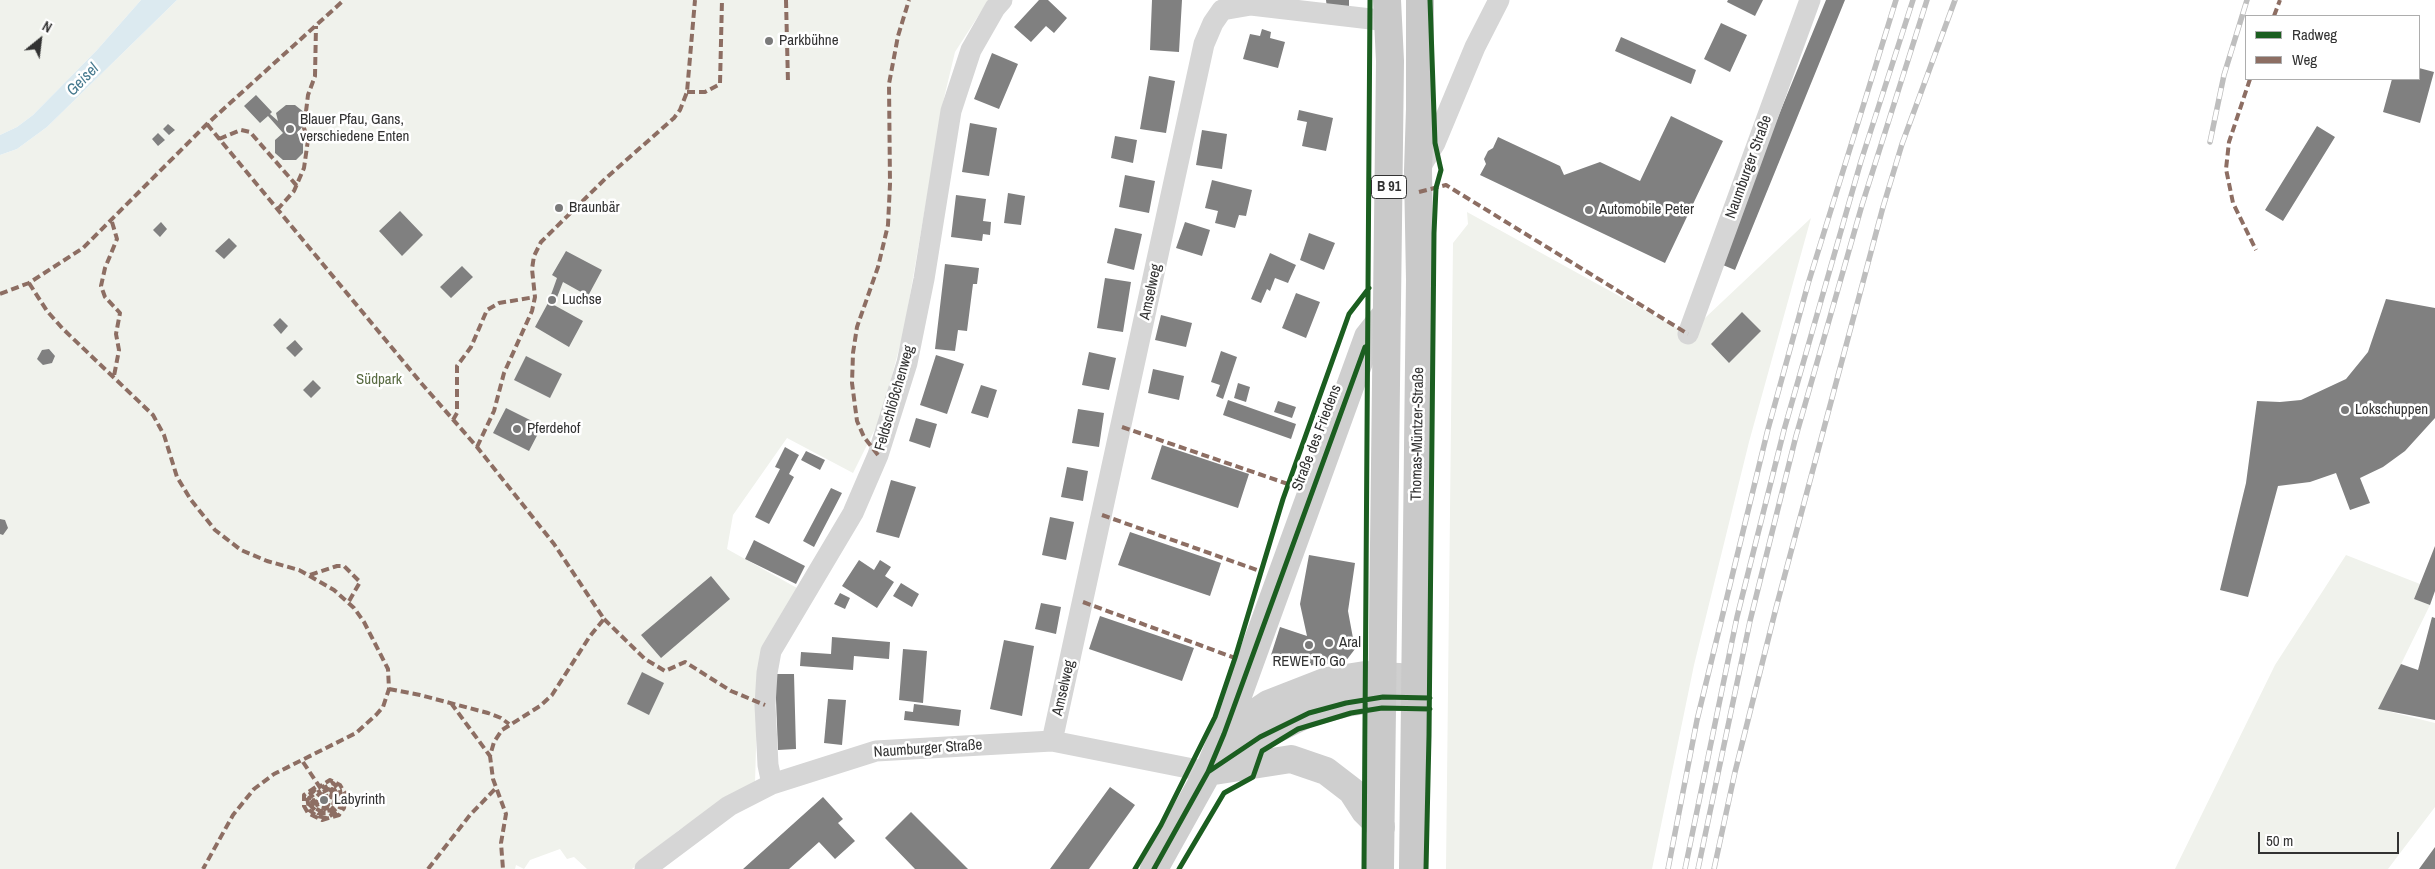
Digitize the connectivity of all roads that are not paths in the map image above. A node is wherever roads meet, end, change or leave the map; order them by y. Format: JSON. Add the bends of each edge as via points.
{"nodes":[{"id":1,"x":1002,"y":0,"type":"edge"},
{"id":2,"x":1420,"y":0,"type":"edge"},
{"id":3,"x":1499,"y":0,"type":"edge"},
{"id":4,"x":1810,"y":0,"type":"edge"},
{"id":5,"x":1382,"y":14,"type":"edge"},
{"id":6,"x":1418,"y":172,"type":"junction"},
{"id":7,"x":1387,"y":312,"type":"junction"},
{"id":8,"x":1688,"y":334,"type":"dead end"},
{"id":9,"x":1383,"y":686,"type":"junction"},
{"id":10,"x":1415,"y":687,"type":"junction"},
{"id":11,"x":1224,"y":734,"type":"junction"},
{"id":12,"x":1052,"y":741,"type":"junction"},
{"id":13,"x":1208,"y":772,"type":"junction"},
{"id":14,"x":772,"y":784,"type":"junction"},
{"id":15,"x":1381,"y":827,"type":"junction"},
{"id":16,"x":645,"y":869,"type":"edge"},
{"id":17,"x":1154,"y":869,"type":"edge"},
{"id":18,"x":1380,"y":869,"type":"edge"},
{"id":19,"x":1413,"y":869,"type":"edge"}],
"edges":[{"from":1,"to":14,"type":"street","name":"Feldschlößchenweg","via":[[971,50],[951,111],[907,363],[878,455],[852,513],[772,652],[767,673],[766,705],[768,765]]},
{"from":2,"to":6,"type":"main road","name":"Thomas-Müntzer-Straße","number":"B 91"},
{"from":3,"to":6,"type":"street","via":[[1475,47],[1435,143]]},
{"from":4,"to":8,"type":"street","name":"Naumburger Straße"},
{"from":5,"to":7,"type":"main road","number":"B 91","via":[[1390,70]]},
{"from":5,"to":12,"type":"street","name":"Amselweg","via":[[1251,5],[1222,10],[1213,23],[1204,44]]},
{"from":6,"to":10,"type":"main road","name":"Thomas-Müntzer-Straße","number":"B 91","via":[[1420,280]]},
{"from":7,"to":9,"type":"main road","number":"B 91"},
{"from":7,"to":11,"type":"street","name":"Straße des Friedens","via":[[1368,337]]},
{"from":9,"to":10,"type":"street","name":"Straße des Friedens"},
{"from":9,"to":11,"type":"street","name":"Straße des Friedens","via":[[1349,676],[1299,691],[1268,704]]},
{"from":9,"to":13,"type":"street","name":"Straße des Friedens","via":[[1346,703],[1309,713],[1260,737]]},
{"from":9,"to":15,"type":"main road","number":"B 91"},
{"from":10,"to":19,"type":"main road","name":"Thomas-Müntzer-Straße","number":"B 91"},
{"from":11,"to":13,"type":"street","name":"Straße des Friedens"},
{"from":12,"to":13,"type":"street","name":"Naumburger Straße"},
{"from":12,"to":14,"type":"street","name":"Naumburger Straße","via":[[876,751]]},
{"from":13,"to":15,"type":"street","via":[[1291,759],[1326,771],[1352,791]]},
{"from":13,"to":17,"type":"street","name":"Straße des Friedens"},
{"from":14,"to":16,"type":"street","name":"Naumburger Straße","via":[[730,806]]},
{"from":15,"to":18,"type":"main road","number":"B 91"}]}
